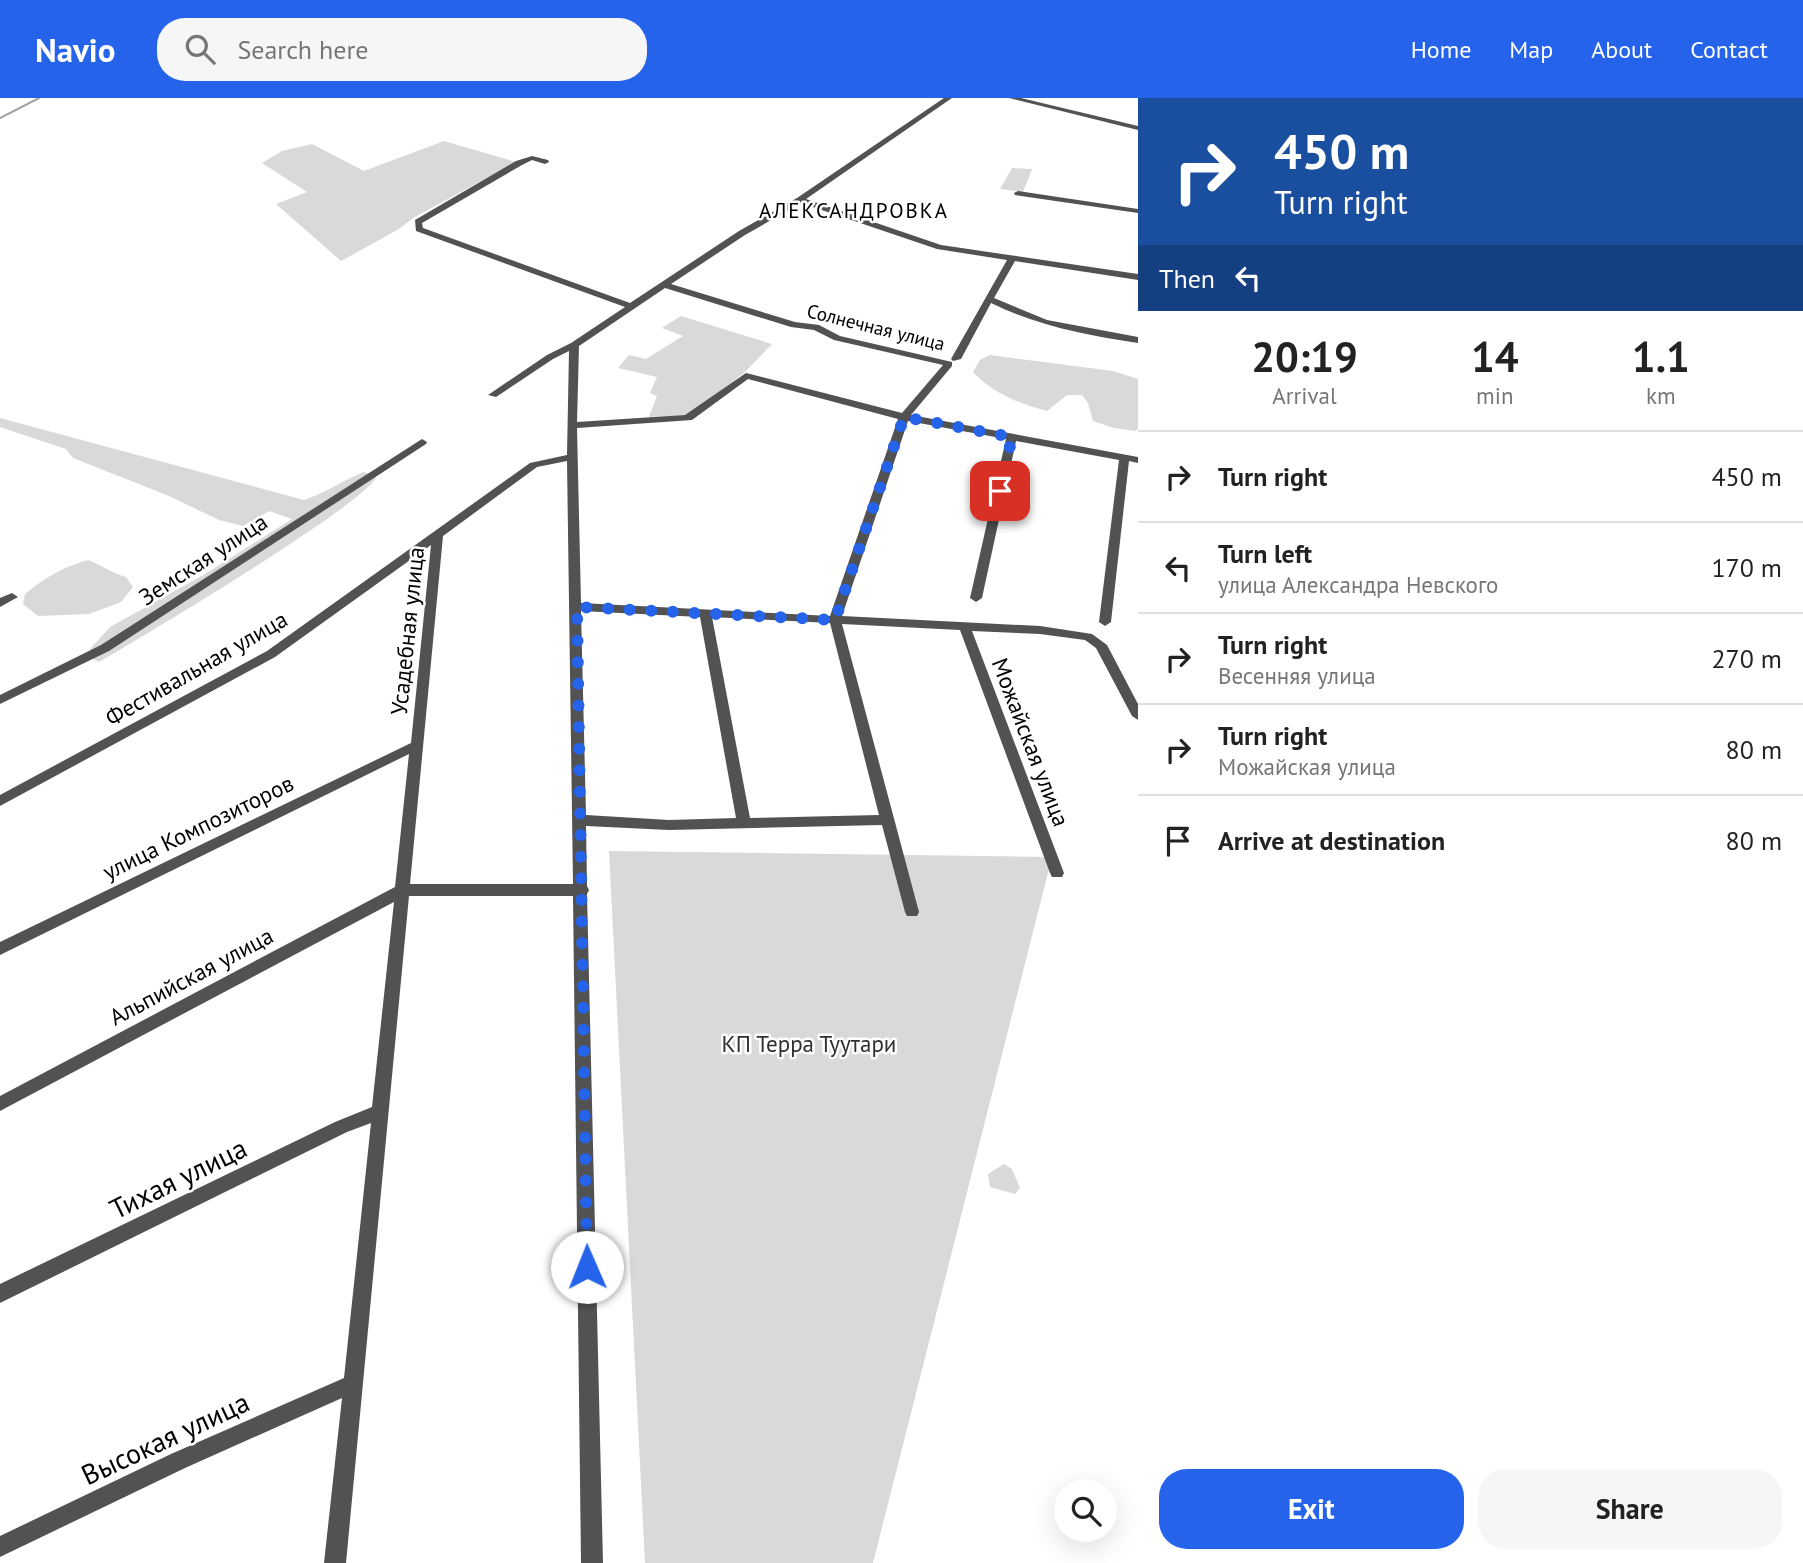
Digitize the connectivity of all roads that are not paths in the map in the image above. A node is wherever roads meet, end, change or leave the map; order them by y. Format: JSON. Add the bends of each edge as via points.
{"nodes":[{"id":1,"x":949,"y":98,"type":"edge"},
{"id":2,"x":1013,"y":98,"type":"edge"},
{"id":3,"x":1138,"y":128,"type":"edge"},
{"id":4,"x":545,"y":162,"type":"dead end"},
{"id":5,"x":1018,"y":193,"type":"dead end"},
{"id":6,"x":800,"y":200,"type":"junction"},
{"id":7,"x":1138,"y":211,"type":"edge"},
{"id":8,"x":1012,"y":258,"type":"junction"},
{"id":9,"x":1138,"y":277,"type":"edge"},
{"id":10,"x":665,"y":285,"type":"junction"},
{"id":11,"x":989,"y":299,"type":"junction"},
{"id":12,"x":632,"y":307,"type":"junction"},
{"id":13,"x":1138,"y":340,"type":"edge"},
{"id":14,"x":574,"y":345,"type":"junction"},
{"id":15,"x":953,"y":362,"type":"junction"},
{"id":16,"x":493,"y":395,"type":"dead end"},
{"id":17,"x":904,"y":417,"type":"junction"},
{"id":18,"x":572,"y":425,"type":"junction"},
{"id":19,"x":1012,"y":437,"type":"junction"},
{"id":20,"x":422,"y":442,"type":"dead end"},
{"id":21,"x":573,"y":457,"type":"junction"},
{"id":22,"x":1124,"y":458,"type":"junction"},
{"id":23,"x":1138,"y":460,"type":"edge"},
{"id":24,"x":438,"y":535,"type":"junction"},
{"id":25,"x":12,"y":597,"type":"dead end"},
{"id":26,"x":976,"y":598,"type":"dead end"},
{"id":27,"x":0,"y":603,"type":"edge"},
{"id":28,"x":577,"y":607,"type":"junction"},
{"id":29,"x":705,"y":614,"type":"junction"},
{"id":30,"x":835,"y":620,"type":"junction"},
{"id":31,"x":1105,"y":622,"type":"dead end"},
{"id":32,"x":965,"y":626,"type":"junction"},
{"id":33,"x":0,"y":700,"type":"edge"},
{"id":34,"x":1138,"y":716,"type":"edge"},
{"id":35,"x":417,"y":745,"type":"junction"},
{"id":36,"x":0,"y":801,"type":"edge"},
{"id":37,"x":580,"y":820,"type":"junction"},
{"id":38,"x":889,"y":820,"type":"junction"},
{"id":39,"x":744,"y":823,"type":"junction"},
{"id":40,"x":1057,"y":873,"type":"dead end"},
{"id":41,"x":402,"y":890,"type":"junction"},
{"id":42,"x":582,"y":890,"type":"junction"},
{"id":43,"x":912,"y":912,"type":"dead end"},
{"id":44,"x":0,"y":949,"type":"edge"},
{"id":45,"x":0,"y":1104,"type":"edge"},
{"id":46,"x":380,"y":1112,"type":"junction"},
{"id":47,"x":0,"y":1294,"type":"edge"},
{"id":48,"x":354,"y":1383,"type":"junction"},
{"id":49,"x":0,"y":1547,"type":"edge"},
{"id":50,"x":335,"y":1563,"type":"edge"},
{"id":51,"x":592,"y":1563,"type":"edge"}],
"edges":[{"from":1,"to":6,"type":"street"},
{"from":2,"to":3,"type":"street"},
{"from":4,"to":12,"type":"street","via":[[531,158],[519,163],[418,222],[419,229]]},
{"from":5,"to":7,"type":"street"},
{"from":6,"to":8,"type":"street","via":[[927,244]]},
{"from":6,"to":10,"type":"street"},
{"from":8,"to":9,"type":"street"},
{"from":8,"to":11,"type":"street"},
{"from":10,"to":12,"type":"street"},
{"from":10,"to":15,"type":"street","name":"Солнечная улица","via":[[794,325],[816,327],[837,338]]},
{"from":11,"to":13,"type":"street","via":[[1040,322]]},
{"from":11,"to":15,"type":"street"},
{"from":12,"to":14,"type":"street"},
{"from":14,"to":16,"type":"street"},
{"from":14,"to":18,"type":"street"},
{"from":15,"to":17,"type":"street"},
{"from":17,"to":18,"type":"street","via":[[746,376],[688,418]]},
{"from":17,"to":19,"type":"street"},
{"from":17,"to":30,"type":"street"},
{"from":18,"to":21,"type":"street"},
{"from":19,"to":22,"type":"street"},
{"from":19,"to":26,"type":"street"},
{"from":20,"to":33,"type":"street","name":"Земская улица","via":[[105,648]]},
{"from":21,"to":24,"type":"street","name":"Усадебная улица","via":[[534,465]]},
{"from":21,"to":28,"type":"street"},
{"from":22,"to":23,"type":"street"},
{"from":22,"to":31,"type":"street"},
{"from":24,"to":35,"type":"street","name":"Усадебная улица"},
{"from":24,"to":36,"type":"street","name":"Фестивальная улица","via":[[271,654]]},
{"from":25,"to":27,"type":"street"},
{"from":28,"to":29,"type":"street"},
{"from":28,"to":37,"type":"street"},
{"from":29,"to":30,"type":"street"},
{"from":29,"to":39,"type":"street"},
{"from":30,"to":32,"type":"street"},
{"from":30,"to":38,"type":"street"},
{"from":32,"to":34,"type":"street","via":[[1088,637],[1101,645]]},
{"from":32,"to":40,"type":"street","name":"Можайская улица"},
{"from":35,"to":41,"type":"street","name":"Усадебная улица"},
{"from":35,"to":44,"type":"street","name":"улица Композиторов"},
{"from":37,"to":39,"type":"street"},
{"from":37,"to":42,"type":"street"},
{"from":38,"to":39,"type":"street"},
{"from":38,"to":43,"type":"street"},
{"from":41,"to":42,"type":"street"},
{"from":41,"to":45,"type":"street","name":"Альпийская улица"},
{"from":41,"to":46,"type":"street","name":"Усадебная улица"},
{"from":42,"to":51,"type":"street"},
{"from":46,"to":47,"type":"street","name":"Тихая улица"},
{"from":46,"to":48,"type":"street","name":"Усадебная улица"},
{"from":48,"to":49,"type":"street","name":"Высокая улица"},
{"from":48,"to":50,"type":"street","name":"Усадебная улица"}]}
